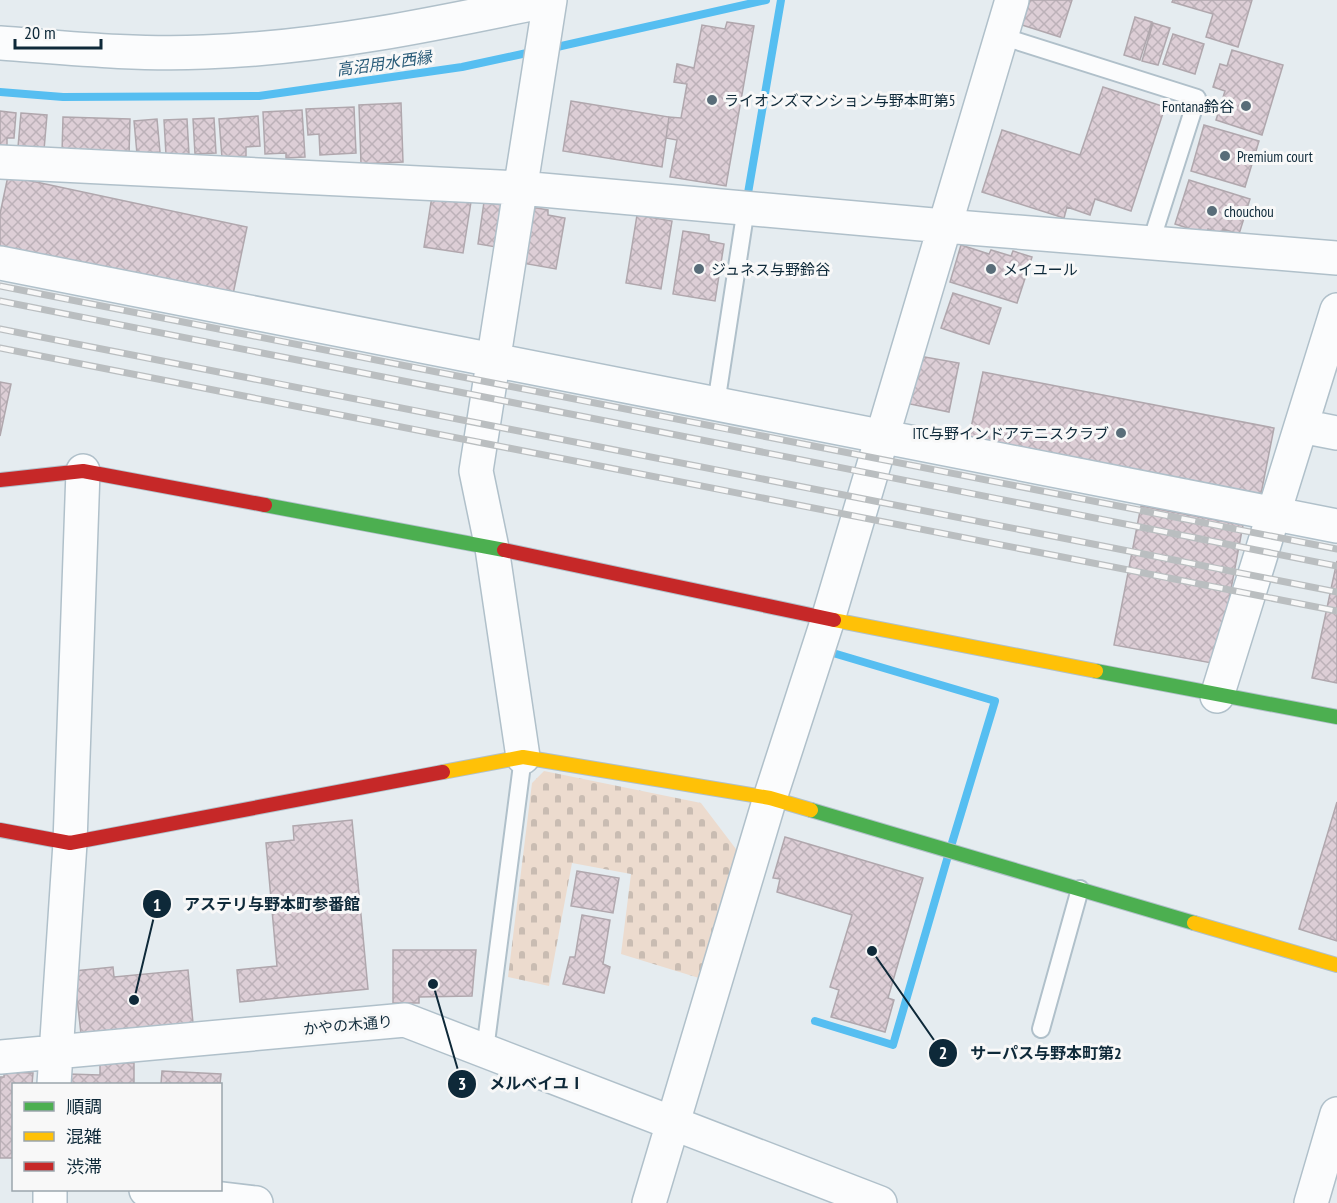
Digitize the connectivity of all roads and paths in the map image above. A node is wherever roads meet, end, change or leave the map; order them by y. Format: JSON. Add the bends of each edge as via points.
{"nodes":[{"id":1,"x":550,"y":0,"type":"edge"},
{"id":2,"x":1012,"y":0,"type":"edge"},
{"id":3,"x":1001,"y":36,"type":"junction"},
{"id":4,"x":0,"y":43,"type":"edge"},
{"id":5,"x":0,"y":162,"type":"edge"},
{"id":6,"x":520,"y":188,"type":"junction"},
{"id":7,"x":746,"y":208,"type":"junction"},
{"id":8,"x":944,"y":226,"type":"junction"},
{"id":9,"x":1152,"y":243,"type":"junction"},
{"id":10,"x":1337,"y":258,"type":"edge"},
{"id":11,"x":0,"y":263,"type":"edge"},
{"id":12,"x":1337,"y":310,"type":"edge"},
{"id":13,"x":494,"y":360,"type":"junction"},
{"id":14,"x":716,"y":404,"type":"junction"},
{"id":15,"x":1301,"y":426,"type":"junction"},
{"id":16,"x":1337,"y":433,"type":"edge"},
{"id":17,"x":881,"y":436,"type":"junction"},
{"id":18,"x":83,"y":471,"type":"junction"},
{"id":19,"x":0,"y":480,"type":"edge"},
{"id":20,"x":1274,"y":514,"type":"junction"},
{"id":21,"x":1337,"y":526,"type":"edge"},
{"id":22,"x":492,"y":548,"type":"junction"},
{"id":23,"x":828,"y":619,"type":"junction"},
{"id":24,"x":1217,"y":696,"type":"junction"},
{"id":25,"x":1337,"y":717,"type":"edge"},
{"id":26,"x":523,"y":758,"type":"junction"},
{"id":27,"x":770,"y":798,"type":"junction"},
{"id":28,"x":0,"y":830,"type":"edge"},
{"id":29,"x":70,"y":843,"type":"junction"},
{"id":30,"x":1080,"y":890,"type":"junction"},
{"id":31,"x":1337,"y":965,"type":"edge"},
{"id":32,"x":1041,"y":1029,"type":"dead end"},
{"id":33,"x":485,"y":1050,"type":"junction"},
{"id":34,"x":55,"y":1051,"type":"junction"},
{"id":35,"x":0,"y":1057,"type":"edge"},
{"id":36,"x":54,"y":1083,"type":"edge"},
{"id":37,"x":1337,"y":1114,"type":"edge"},
{"id":38,"x":673,"y":1123,"type":"junction"},
{"id":39,"x":154,"y":1191,"type":"edge"},
{"id":40,"x":256,"y":1203,"type":"edge"},
{"id":41,"x":649,"y":1203,"type":"edge"},
{"id":42,"x":880,"y":1203,"type":"edge"},
{"id":43,"x":1311,"y":1203,"type":"edge"}],
"edges":[{"from":1,"to":4,"type":"street","via":[[356,38],[205,52],[130,52]]},
{"from":1,"to":6,"type":"street"},
{"from":2,"to":3,"type":"street"},
{"from":3,"to":8,"type":"street"},
{"from":3,"to":9,"type":"lane","via":[[1197,98]]},
{"from":5,"to":6,"type":"street"},
{"from":6,"to":7,"type":"street"},
{"from":6,"to":13,"type":"street"},
{"from":7,"to":8,"type":"street"},
{"from":7,"to":14,"type":"lane"},
{"from":8,"to":9,"type":"street"},
{"from":8,"to":17,"type":"street"},
{"from":9,"to":10,"type":"street"},
{"from":11,"to":13,"type":"street"},
{"from":12,"to":15,"type":"street"},
{"from":13,"to":14,"type":"street"},
{"from":13,"to":22,"type":"street","via":[[476,471]]},
{"from":14,"to":17,"type":"street"},
{"from":15,"to":16,"type":"street"},
{"from":15,"to":20,"type":"street"},
{"from":17,"to":20,"type":"street"},
{"from":17,"to":23,"type":"street"},
{"from":18,"to":19,"type":"street"},
{"from":18,"to":22,"type":"street"},
{"from":18,"to":29,"type":"street"},
{"from":20,"to":21,"type":"street"},
{"from":20,"to":24,"type":"street"},
{"from":22,"to":23,"type":"street"},
{"from":22,"to":26,"type":"street"},
{"from":23,"to":24,"type":"street"},
{"from":23,"to":27,"type":"street"},
{"from":24,"to":25,"type":"street"},
{"from":26,"to":27,"type":"street"},
{"from":26,"to":29,"type":"street"},
{"from":26,"to":33,"type":"lane"},
{"from":27,"to":30,"type":"street"},
{"from":27,"to":38,"type":"street"},
{"from":28,"to":29,"type":"street"},
{"from":29,"to":34,"type":"street"},
{"from":30,"to":31,"type":"street"},
{"from":30,"to":32,"type":"lane"},
{"from":33,"to":34,"type":"street","name":"かやの木通り","via":[[405,1020]]},
{"from":33,"to":38,"type":"street","name":"かやの木通り"},
{"from":34,"to":35,"type":"street","name":"かやの木通り"},
{"from":34,"to":36,"type":"street"},
{"from":37,"to":43,"type":"street"},
{"from":38,"to":41,"type":"street"},
{"from":38,"to":42,"type":"street","name":"かやの木通り"},
{"from":39,"to":40,"type":"street"}]}
